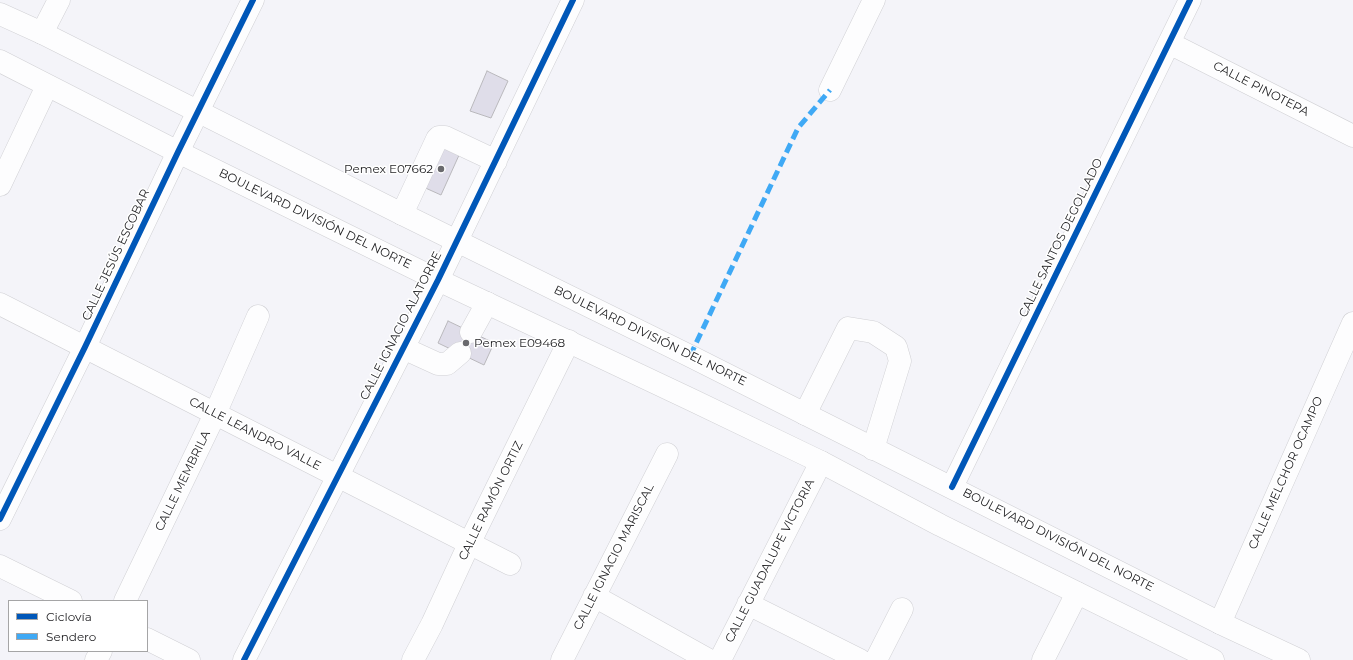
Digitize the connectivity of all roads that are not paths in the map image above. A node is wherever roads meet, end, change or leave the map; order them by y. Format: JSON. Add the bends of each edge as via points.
{"nodes":[{"id":1,"x":59,"y":0,"type":"edge"},
{"id":2,"x":252,"y":0,"type":"edge"},
{"id":3,"x":573,"y":0,"type":"edge"},
{"id":4,"x":874,"y":0,"type":"edge"},
{"id":5,"x":1190,"y":0,"type":"edge"},
{"id":6,"x":0,"y":14,"type":"edge"},
{"id":7,"x":42,"y":33,"type":"junction"},
{"id":8,"x":1169,"y":43,"type":"junction"},
{"id":9,"x":0,"y":61,"type":"edge"},
{"id":10,"x":47,"y":86,"type":"junction"},
{"id":11,"x":830,"y":90,"type":"dead end"},
{"id":12,"x":198,"y":112,"type":"junction"},
{"id":13,"x":1353,"y":136,"type":"edge"},
{"id":14,"x":178,"y":152,"type":"junction"},
{"id":15,"x":496,"y":161,"type":"junction"},
{"id":16,"x":0,"y":185,"type":"edge"},
{"id":17,"x":402,"y":214,"type":"junction"},
{"id":18,"x":457,"y":241,"type":"junction"},
{"id":19,"x":438,"y":280,"type":"junction"},
{"id":20,"x":487,"y":303,"type":"junction"},
{"id":21,"x":0,"y":304,"type":"edge"},
{"id":22,"x":258,"y":316,"type":"dead end"},
{"id":23,"x":1353,"y":323,"type":"edge"},
{"id":24,"x":471,"y":332,"type":"dead end"},
{"id":25,"x":569,"y":342,"type":"junction"},
{"id":26,"x":85,"y":347,"type":"junction"},
{"id":27,"x":403,"y":348,"type":"junction"},
{"id":28,"x":460,"y":353,"type":"dead end"},
{"id":29,"x":215,"y":414,"type":"junction"},
{"id":30,"x":805,"y":414,"type":"junction"},
{"id":31,"x":872,"y":449,"type":"junction"},
{"id":32,"x":667,"y":454,"type":"dead end"},
{"id":33,"x":821,"y":462,"type":"junction"},
{"id":34,"x":337,"y":476,"type":"junction"},
{"id":35,"x":952,"y":487,"type":"junction"},
{"id":36,"x":0,"y":519,"type":"edge"},
{"id":37,"x":470,"y":544,"type":"junction"},
{"id":38,"x":510,"y":564,"type":"dead end"},
{"id":39,"x":0,"y":566,"type":"edge"},
{"id":40,"x":1077,"y":594,"type":"junction"},
{"id":41,"x":594,"y":596,"type":"junction"},
{"id":42,"x":69,"y":600,"type":"edge"},
{"id":43,"x":125,"y":600,"type":"edge"},
{"id":44,"x":748,"y":604,"type":"junction"},
{"id":45,"x":902,"y":609,"type":"dead end"},
{"id":46,"x":1220,"y":623,"type":"junction"},
{"id":47,"x":148,"y":640,"type":"edge"},
{"id":48,"x":189,"y":660,"type":"edge"},
{"id":49,"x":244,"y":660,"type":"edge"},
{"id":50,"x":413,"y":660,"type":"edge"},
{"id":51,"x":562,"y":660,"type":"edge"},
{"id":52,"x":709,"y":660,"type":"edge"},
{"id":53,"x":720,"y":660,"type":"edge"},
{"id":54,"x":860,"y":660,"type":"edge"},
{"id":55,"x":876,"y":660,"type":"edge"},
{"id":56,"x":1043,"y":660,"type":"edge"},
{"id":57,"x":1213,"y":660,"type":"edge"},
{"id":58,"x":1299,"y":660,"type":"edge"}],
"edges":[{"from":1,"to":7,"type":"street"},
{"from":2,"to":12,"type":"street","name":"CALLE JESÚS ESCOBAR"},
{"from":3,"to":15,"type":"street","name":"CALLE IGNACIO ALATORRE"},
{"from":4,"to":11,"type":"street"},
{"from":5,"to":8,"type":"street","name":"CALLE SANTOS DEGOLLADO"},
{"from":6,"to":7,"type":"street","name":"BOULEVARD DIVISIÓN DEL NORTE"},
{"from":7,"to":12,"type":"street","name":"BOULEVARD DIVISIÓN DEL NORTE"},
{"from":8,"to":13,"type":"street","name":"CALLE PINOTEPA"},
{"from":8,"to":35,"type":"street","name":"CALLE SANTOS DEGOLLADO"},
{"from":9,"to":10,"type":"street","name":"BOULEVARD DIVISIÓN DEL NORTE"},
{"from":10,"to":14,"type":"street","name":"BOULEVARD DIVISIÓN DEL NORTE"},
{"from":10,"to":16,"type":"street"},
{"from":12,"to":14,"type":"street","name":"CALLE JESÚS ESCOBAR"},
{"from":12,"to":17,"type":"street","name":"BOULEVARD DIVISIÓN DEL NORTE"},
{"from":14,"to":19,"type":"street","name":"BOULEVARD DIVISIÓN DEL NORTE"},
{"from":14,"to":26,"type":"street","name":"CALLE JESÚS ESCOBAR"},
{"from":15,"to":17,"type":"street","via":[[445,137],[439,137]]},
{"from":15,"to":18,"type":"street","name":"CALLE IGNACIO ALATORRE"},
{"from":17,"to":18,"type":"street","name":"BOULEVARD DIVISIÓN DEL NORTE"},
{"from":18,"to":19,"type":"street","name":"CALLE IGNACIO ALATORRE"},
{"from":18,"to":30,"type":"street","name":"BOULEVARD DIVISIÓN DEL NORTE"},
{"from":19,"to":20,"type":"street","name":"BOULEVARD DIVISIÓN DEL NORTE"},
{"from":19,"to":27,"type":"street","name":"CALLE IGNACIO ALATORRE"},
{"from":20,"to":24,"type":"street"},
{"from":20,"to":25,"type":"street","name":"BOULEVARD DIVISIÓN DEL NORTE"},
{"from":21,"to":26,"type":"street","name":"CALLE LEANDRO VALLE"},
{"from":22,"to":29,"type":"street","name":"CALLE MEMBRILA"},
{"from":23,"to":46,"type":"street","name":"CALLE MELCHOR OCAMPO"},
{"from":25,"to":33,"type":"street","name":"BOULEVARD DIVISIÓN DEL NORTE"},
{"from":25,"to":37,"type":"street","name":"CALLE RAMÓN ORTIZ"},
{"from":26,"to":29,"type":"street","name":"CALLE LEANDRO VALLE"},
{"from":26,"to":36,"type":"street","name":"CALLE JESÚS ESCOBAR"},
{"from":27,"to":28,"type":"street","via":[[438,364],[447,364]]},
{"from":27,"to":34,"type":"street","name":"CALLE IGNACIO ALATORRE"},
{"from":29,"to":34,"type":"street","name":"CALLE LEANDRO VALLE"},
{"from":29,"to":43,"type":"street","name":"CALLE MEMBRILA"},
{"from":30,"to":31,"type":"street","name":"BOULEVARD DIVISIÓN DEL NORTE"},
{"from":30,"to":31,"type":"street","via":[[848,328],[873,332],[896,346],[900,360]]},
{"from":31,"to":35,"type":"street","name":"BOULEVARD DIVISIÓN DEL NORTE"},
{"from":32,"to":41,"type":"street","name":"CALLE IGNACIO MARISCAL"},
{"from":33,"to":40,"type":"street","name":"BOULEVARD DIVISIÓN DEL NORTE"},
{"from":33,"to":44,"type":"street","name":"CALLE GUADALUPE VICTORIA"},
{"from":34,"to":37,"type":"street","name":"CALLE LEANDRO VALLE"},
{"from":34,"to":49,"type":"street","name":"CALLE IGNACIO ALATORRE"},
{"from":35,"to":46,"type":"street","name":"BOULEVARD DIVISIÓN DEL NORTE"},
{"from":37,"to":38,"type":"street","name":"CALLE LEANDRO VALLE"},
{"from":37,"to":50,"type":"street","name":"CALLE RAMÓN ORTIZ"},
{"from":39,"to":42,"type":"street"},
{"from":40,"to":56,"type":"street"},
{"from":40,"to":57,"type":"street","name":"BOULEVARD DIVISIÓN DEL NORTE"},
{"from":41,"to":51,"type":"street","name":"CALLE IGNACIO MARISCAL"},
{"from":41,"to":52,"type":"street"},
{"from":44,"to":53,"type":"street","name":"CALLE GUADALUPE VICTORIA"},
{"from":44,"to":54,"type":"street"},
{"from":45,"to":55,"type":"street"},
{"from":46,"to":58,"type":"street","name":"BOULEVARD DIVISIÓN DEL NORTE"},
{"from":47,"to":48,"type":"street"}]}
